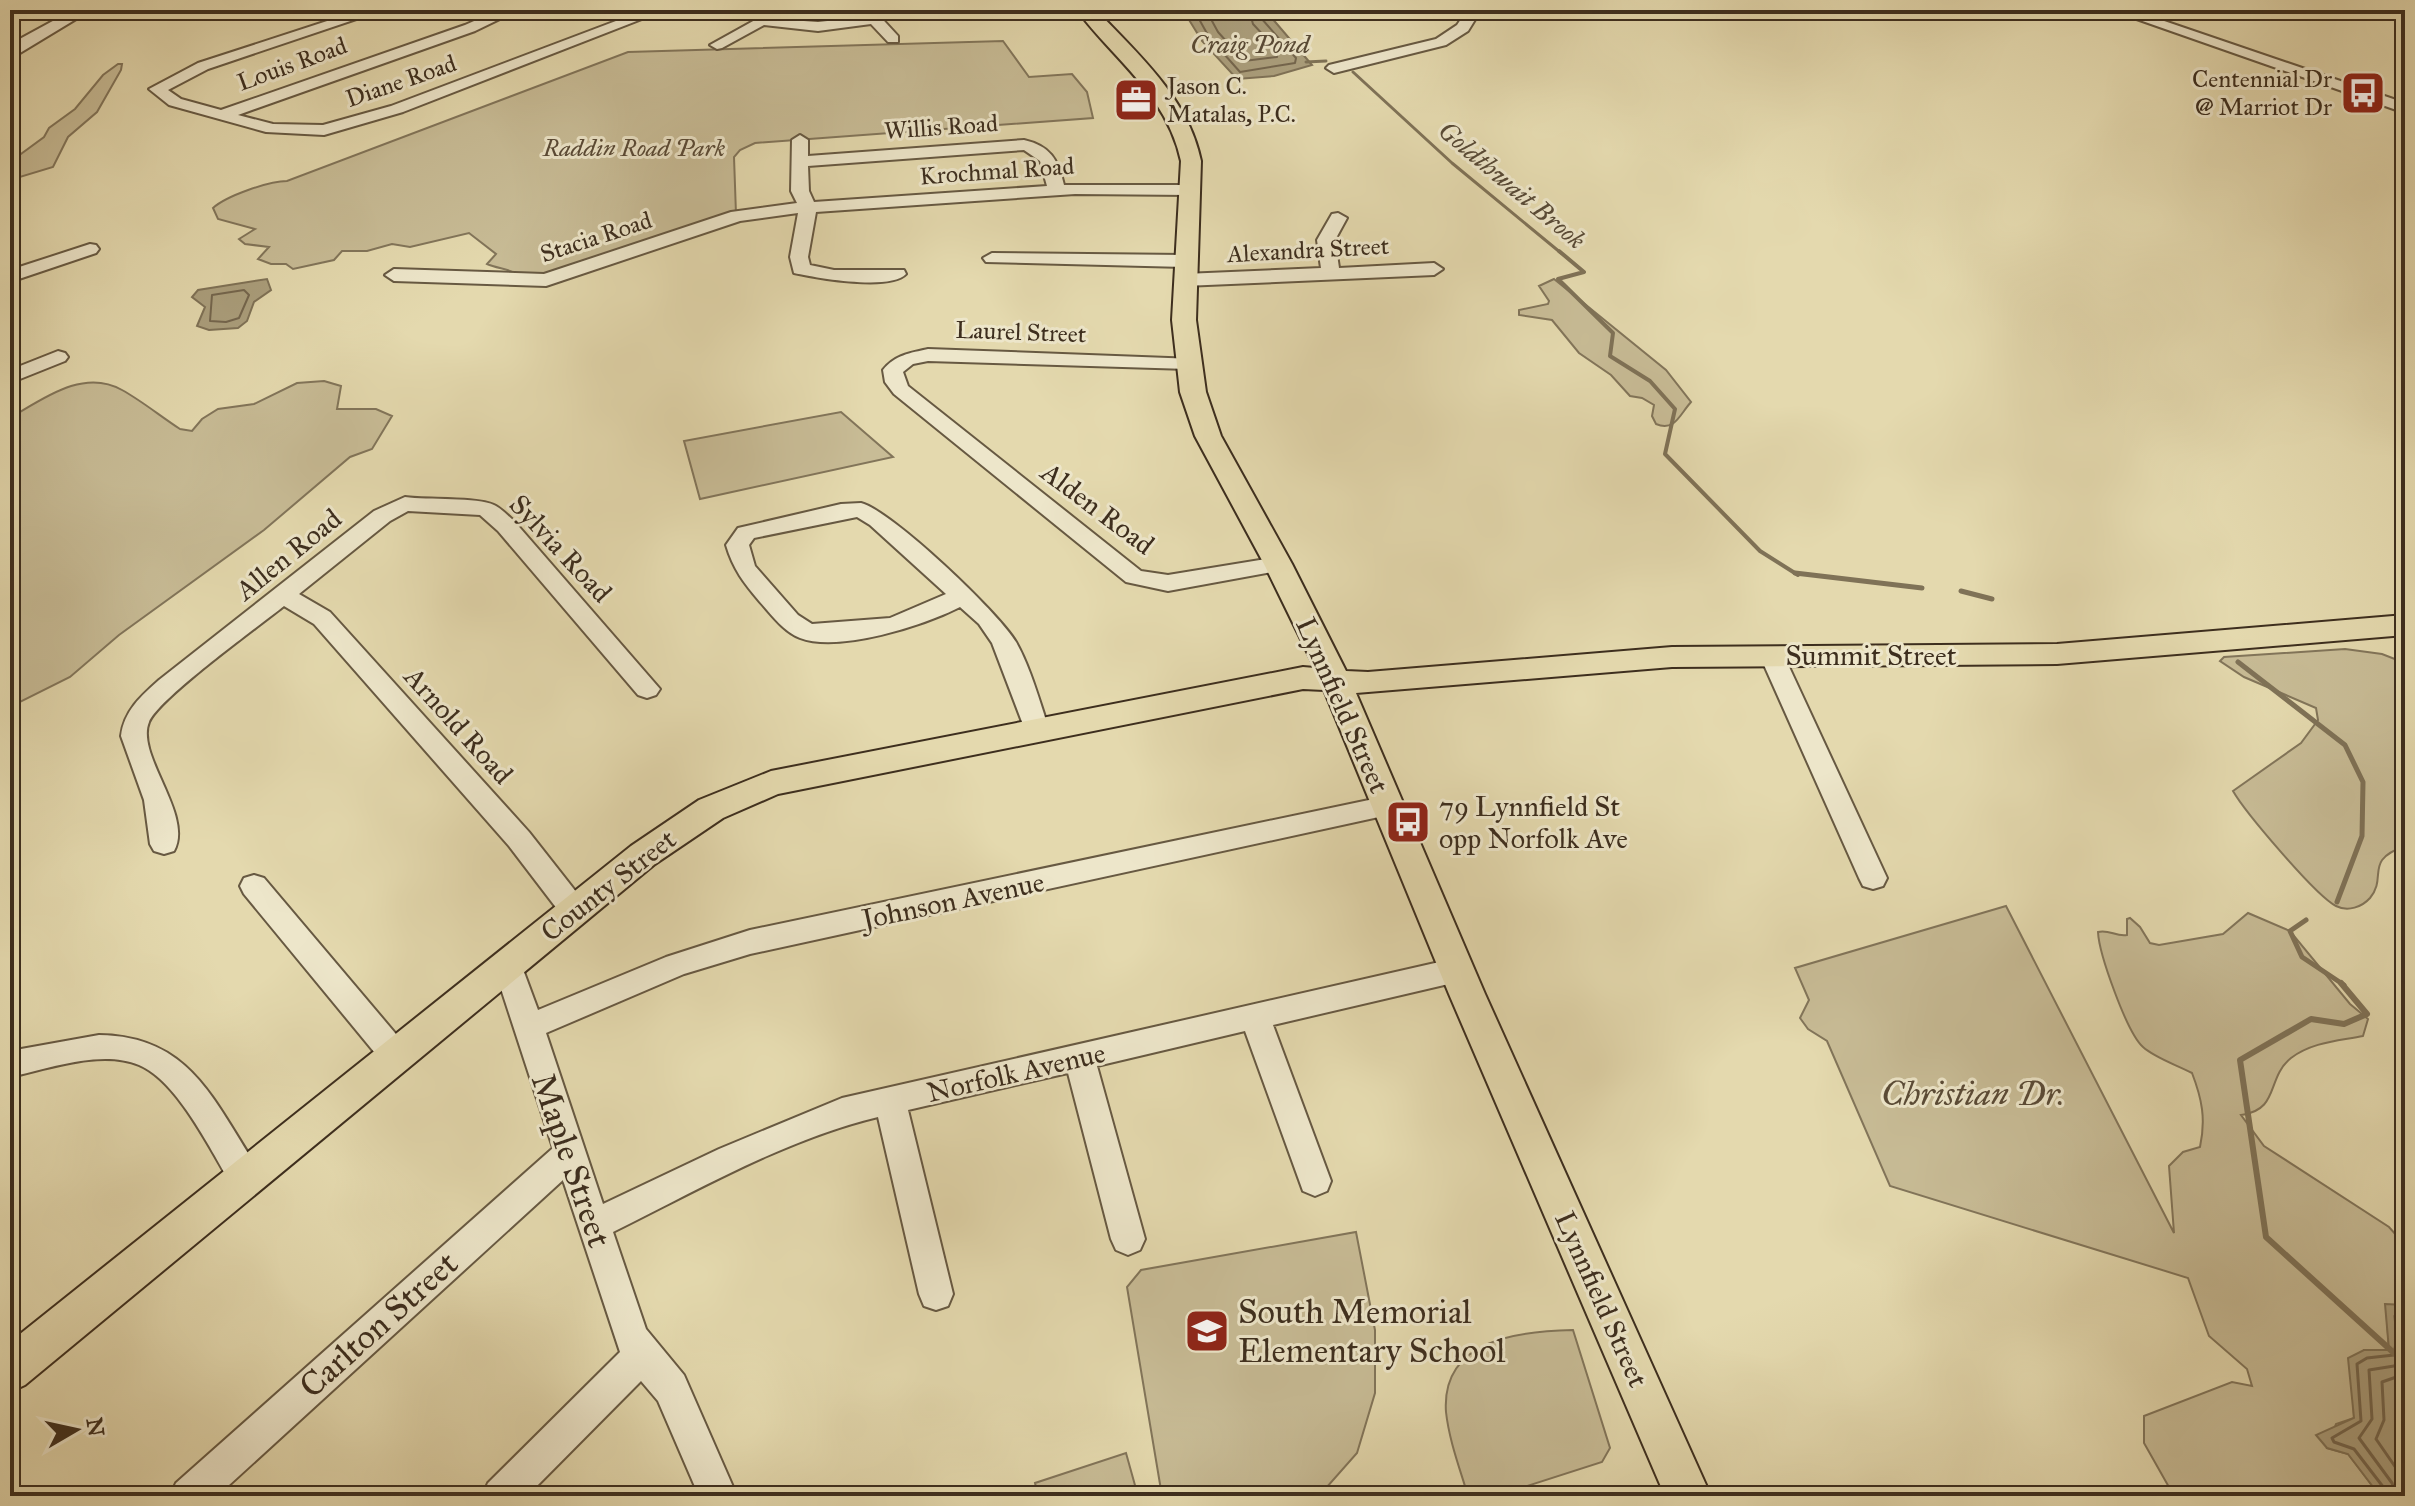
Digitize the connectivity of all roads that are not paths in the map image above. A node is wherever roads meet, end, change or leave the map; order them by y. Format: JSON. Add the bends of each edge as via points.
{"nodes":[{"id":1,"x":84,"y":10,"type":"edge"},
{"id":2,"x":376,"y":10,"type":"edge"},
{"id":3,"x":511,"y":10,"type":"edge"},
{"id":4,"x":658,"y":10,"type":"edge"},
{"id":5,"x":782,"y":10,"type":"edge"},
{"id":6,"x":1086,"y":10,"type":"edge"},
{"id":7,"x":1474,"y":10,"type":"edge"},
{"id":8,"x":2118,"y":10,"type":"edge"},
{"id":9,"x":871,"y":15,"type":"edge"},
{"id":10,"x":761,"y":20,"type":"junction"},
{"id":11,"x":893,"y":39,"type":"dead end"},
{"id":12,"x":717,"y":45,"type":"dead end"},
{"id":13,"x":10,"y":54,"type":"edge"},
{"id":14,"x":1334,"y":68,"type":"dead end"},
{"id":15,"x":10,"y":88,"type":"edge"},
{"id":16,"x":2342,"y":89,"type":"junction"},
{"id":17,"x":10,"y":102,"type":"edge"},
{"id":18,"x":2405,"y":108,"type":"edge"},
{"id":19,"x":224,"y":114,"type":"junction"},
{"id":20,"x":2405,"y":115,"type":"edge"},
{"id":21,"x":800,"y":140,"type":"dead end"},
{"id":22,"x":800,"y":162,"type":"junction"},
{"id":23,"x":1057,"y":190,"type":"junction"},
{"id":24,"x":1190,"y":190,"type":"junction"},
{"id":25,"x":808,"y":208,"type":"junction"},
{"id":26,"x":1338,"y":218,"type":"dead end"},
{"id":27,"x":90,"y":249,"type":"dead end"},
{"id":28,"x":992,"y":258,"type":"dead end"},
{"id":29,"x":1434,"y":269,"type":"dead end"},
{"id":30,"x":1184,"y":271,"type":"junction"},
{"id":31,"x":1331,"y":273,"type":"junction"},
{"id":32,"x":897,"y":274,"type":"dead end"},
{"id":33,"x":394,"y":275,"type":"dead end"},
{"id":34,"x":10,"y":276,"type":"edge"},
{"id":35,"x":58,"y":357,"type":"dead end"},
{"id":36,"x":1188,"y":363,"type":"junction"},
{"id":37,"x":10,"y":377,"type":"edge"},
{"id":38,"x":912,"y":398,"type":"joint"},
{"id":39,"x":404,"y":504,"type":"joint"},
{"id":40,"x":1278,"y":564,"type":"junction"},
{"id":41,"x":284,"y":596,"type":"junction"},
{"id":42,"x":962,"y":596,"type":"junction"},
{"id":43,"x":2405,"y":625,"type":"edge"},
{"id":44,"x":1772,"y":656,"type":"junction"},
{"id":45,"x":1336,"y":681,"type":"junction"},
{"id":46,"x":647,"y":689,"type":"dead end"},
{"id":47,"x":1036,"y":729,"type":"junction"},
{"id":48,"x":1388,"y":806,"type":"junction"},
{"id":49,"x":164,"y":844,"type":"dead end"},
{"id":50,"x":1873,"y":878,"type":"dead end"},
{"id":51,"x":254,"y":886,"type":"dead end"},
{"id":52,"x":574,"y":910,"type":"junction"},
{"id":53,"x":508,"y":964,"type":"junction"},
{"id":54,"x":1457,"y":970,"type":"junction"},
{"id":55,"x":1255,"y":1017,"type":"junction"},
{"id":56,"x":527,"y":1028,"type":"junction"},
{"id":57,"x":395,"y":1055,"type":"junction"},
{"id":58,"x":1079,"y":1058,"type":"junction"},
{"id":59,"x":10,"y":1064,"type":"edge"},
{"id":60,"x":890,"y":1100,"type":"junction"},
{"id":61,"x":569,"y":1154,"type":"junction"},
{"id":62,"x":245,"y":1177,"type":"junction"},
{"id":63,"x":1315,"y":1181,"type":"dead end"},
{"id":64,"x":593,"y":1225,"type":"junction"},
{"id":65,"x":1128,"y":1239,"type":"dead end"},
{"id":66,"x":936,"y":1294,"type":"dead end"},
{"id":67,"x":642,"y":1355,"type":"junction"},
{"id":68,"x":10,"y":1370,"type":"edge"},
{"id":69,"x":189,"y":1496,"type":"edge"},
{"id":70,"x":501,"y":1496,"type":"edge"},
{"id":71,"x":718,"y":1496,"type":"edge"},
{"id":72,"x":1688,"y":1496,"type":"edge"}],
"edges":[{"from":1,"to":13,"type":"street"},
{"from":2,"to":19,"type":"street","name":"Diane Road","via":[[185,73],[157,89],[175,102]]},
{"from":3,"to":19,"type":"street","name":"Louis Road"},
{"from":4,"to":19,"type":"street","name":"Diane Road","via":[[339,128],[284,131]]},
{"from":5,"to":10,"type":"street"},
{"from":6,"to":24,"type":"main road","name":"Lynnfield Street","via":[[1181,124],[1190,151]]},
{"from":7,"to":14,"type":"street","via":[[1463,28],[1441,42]]},
{"from":8,"to":16,"type":"street"},
{"from":9,"to":10,"type":"street","via":[[853,24]]},
{"from":9,"to":11,"type":"street"},
{"from":10,"to":12,"type":"street"},
{"from":15,"to":17,"type":"street"},
{"from":16,"to":18,"type":"street"},
{"from":16,"to":20,"type":"street"},
{"from":21,"to":22,"type":"street"},
{"from":22,"to":23,"type":"street","name":"Willis Road","via":[[1024,145],[1046,155]]},
{"from":22,"to":25,"type":"street","via":[[800,191]]},
{"from":23,"to":24,"type":"street","name":"Krochmal Road"},
{"from":23,"to":25,"type":"street","name":"Krochmal Road"},
{"from":24,"to":30,"type":"main road","name":"Lynnfield Street"},
{"from":25,"to":32,"type":"street","via":[[801,269],[834,276]]},
{"from":25,"to":33,"type":"street","name":"Stacia Road","via":[[737,216],[546,280]]},
{"from":26,"to":31,"type":"street","via":[[1326,240]]},
{"from":27,"to":34,"type":"street"},
{"from":28,"to":30,"type":"street","name":"Alexandra Street"},
{"from":29,"to":31,"type":"street","name":"Alexandra Street"},
{"from":30,"to":31,"type":"street","name":"Alexandra Street"},
{"from":30,"to":36,"type":"main road","name":"Lynnfield Street"},
{"from":35,"to":37,"type":"street"},
{"from":36,"to":38,"type":"street","name":"Laurel Street","via":[[916,356],[893,370],[895,382]]},
{"from":36,"to":40,"type":"main road","name":"Lynnfield Street","via":[[1208,436]]},
{"from":38,"to":40,"type":"street","name":"Alden Road","via":[[1134,577],[1168,583]]},
{"from":39,"to":41,"type":"street","name":"Allen Road"},
{"from":39,"to":46,"type":"street","name":"Sylvia Road","via":[[487,510]]},
{"from":40,"to":45,"type":"main road","name":"Lynnfield Street"},
{"from":41,"to":49,"type":"street","name":"Allen Road","via":[[142,710],[132,731],[133,747],[156,798]]},
{"from":41,"to":52,"type":"street","name":"Arnold Road","via":[[322,618],[519,839]]},
{"from":42,"to":42,"type":"street","via":[[892,626],[807,632],[790,621],[744,568],[737,545],[758,528],[861,510]]},
{"from":42,"to":47,"type":"street","via":[[1006,645]]},
{"from":43,"to":44,"type":"main road","name":"Summit Street","via":[[2057,654]]},
{"from":44,"to":45,"type":"main road","name":"Summit Street","via":[[1648,658],[1368,683]]},
{"from":44,"to":50,"type":"street"},
{"from":45,"to":47,"type":"main road","name":"County Street","via":[[1303,678]]},
{"from":45,"to":48,"type":"main road","name":"Lynnfield Street"},
{"from":47,"to":52,"type":"main road","name":"County Street","via":[[756,789],[669,836]]},
{"from":48,"to":54,"type":"main road","name":"Lynnfield Street"},
{"from":48,"to":56,"type":"street","name":"Johnson Avenue","via":[[750,942],[676,965]]},
{"from":51,"to":57,"type":"street"},
{"from":52,"to":53,"type":"main road","name":"County Street"},
{"from":53,"to":56,"type":"street","name":"Maple Street"},
{"from":53,"to":57,"type":"main road","name":"County Street"},
{"from":54,"to":55,"type":"street","name":"Norfolk Avenue"},
{"from":54,"to":72,"type":"main road","name":"Lynnfield Street"},
{"from":55,"to":58,"type":"street","name":"Norfolk Avenue"},
{"from":55,"to":63,"type":"street"},
{"from":56,"to":61,"type":"street","name":"Maple Street"},
{"from":57,"to":62,"type":"main road","name":"County Street"},
{"from":58,"to":60,"type":"street","name":"Norfolk Avenue"},
{"from":58,"to":65,"type":"street"},
{"from":59,"to":62,"type":"street","via":[[91,1049],[152,1056],[183,1084]]},
{"from":60,"to":64,"type":"street","name":"Norfolk Avenue","via":[[842,1112],[764,1143]]},
{"from":60,"to":66,"type":"street"},
{"from":61,"to":64,"type":"street","name":"Maple Street"},
{"from":61,"to":69,"type":"street","name":"Carlton Street"},
{"from":62,"to":68,"type":"main road","name":"County Street"},
{"from":64,"to":67,"type":"street","name":"Maple Street"},
{"from":67,"to":70,"type":"street"},
{"from":67,"to":71,"type":"street","name":"Maple Street","via":[[671,1388]]}]}
